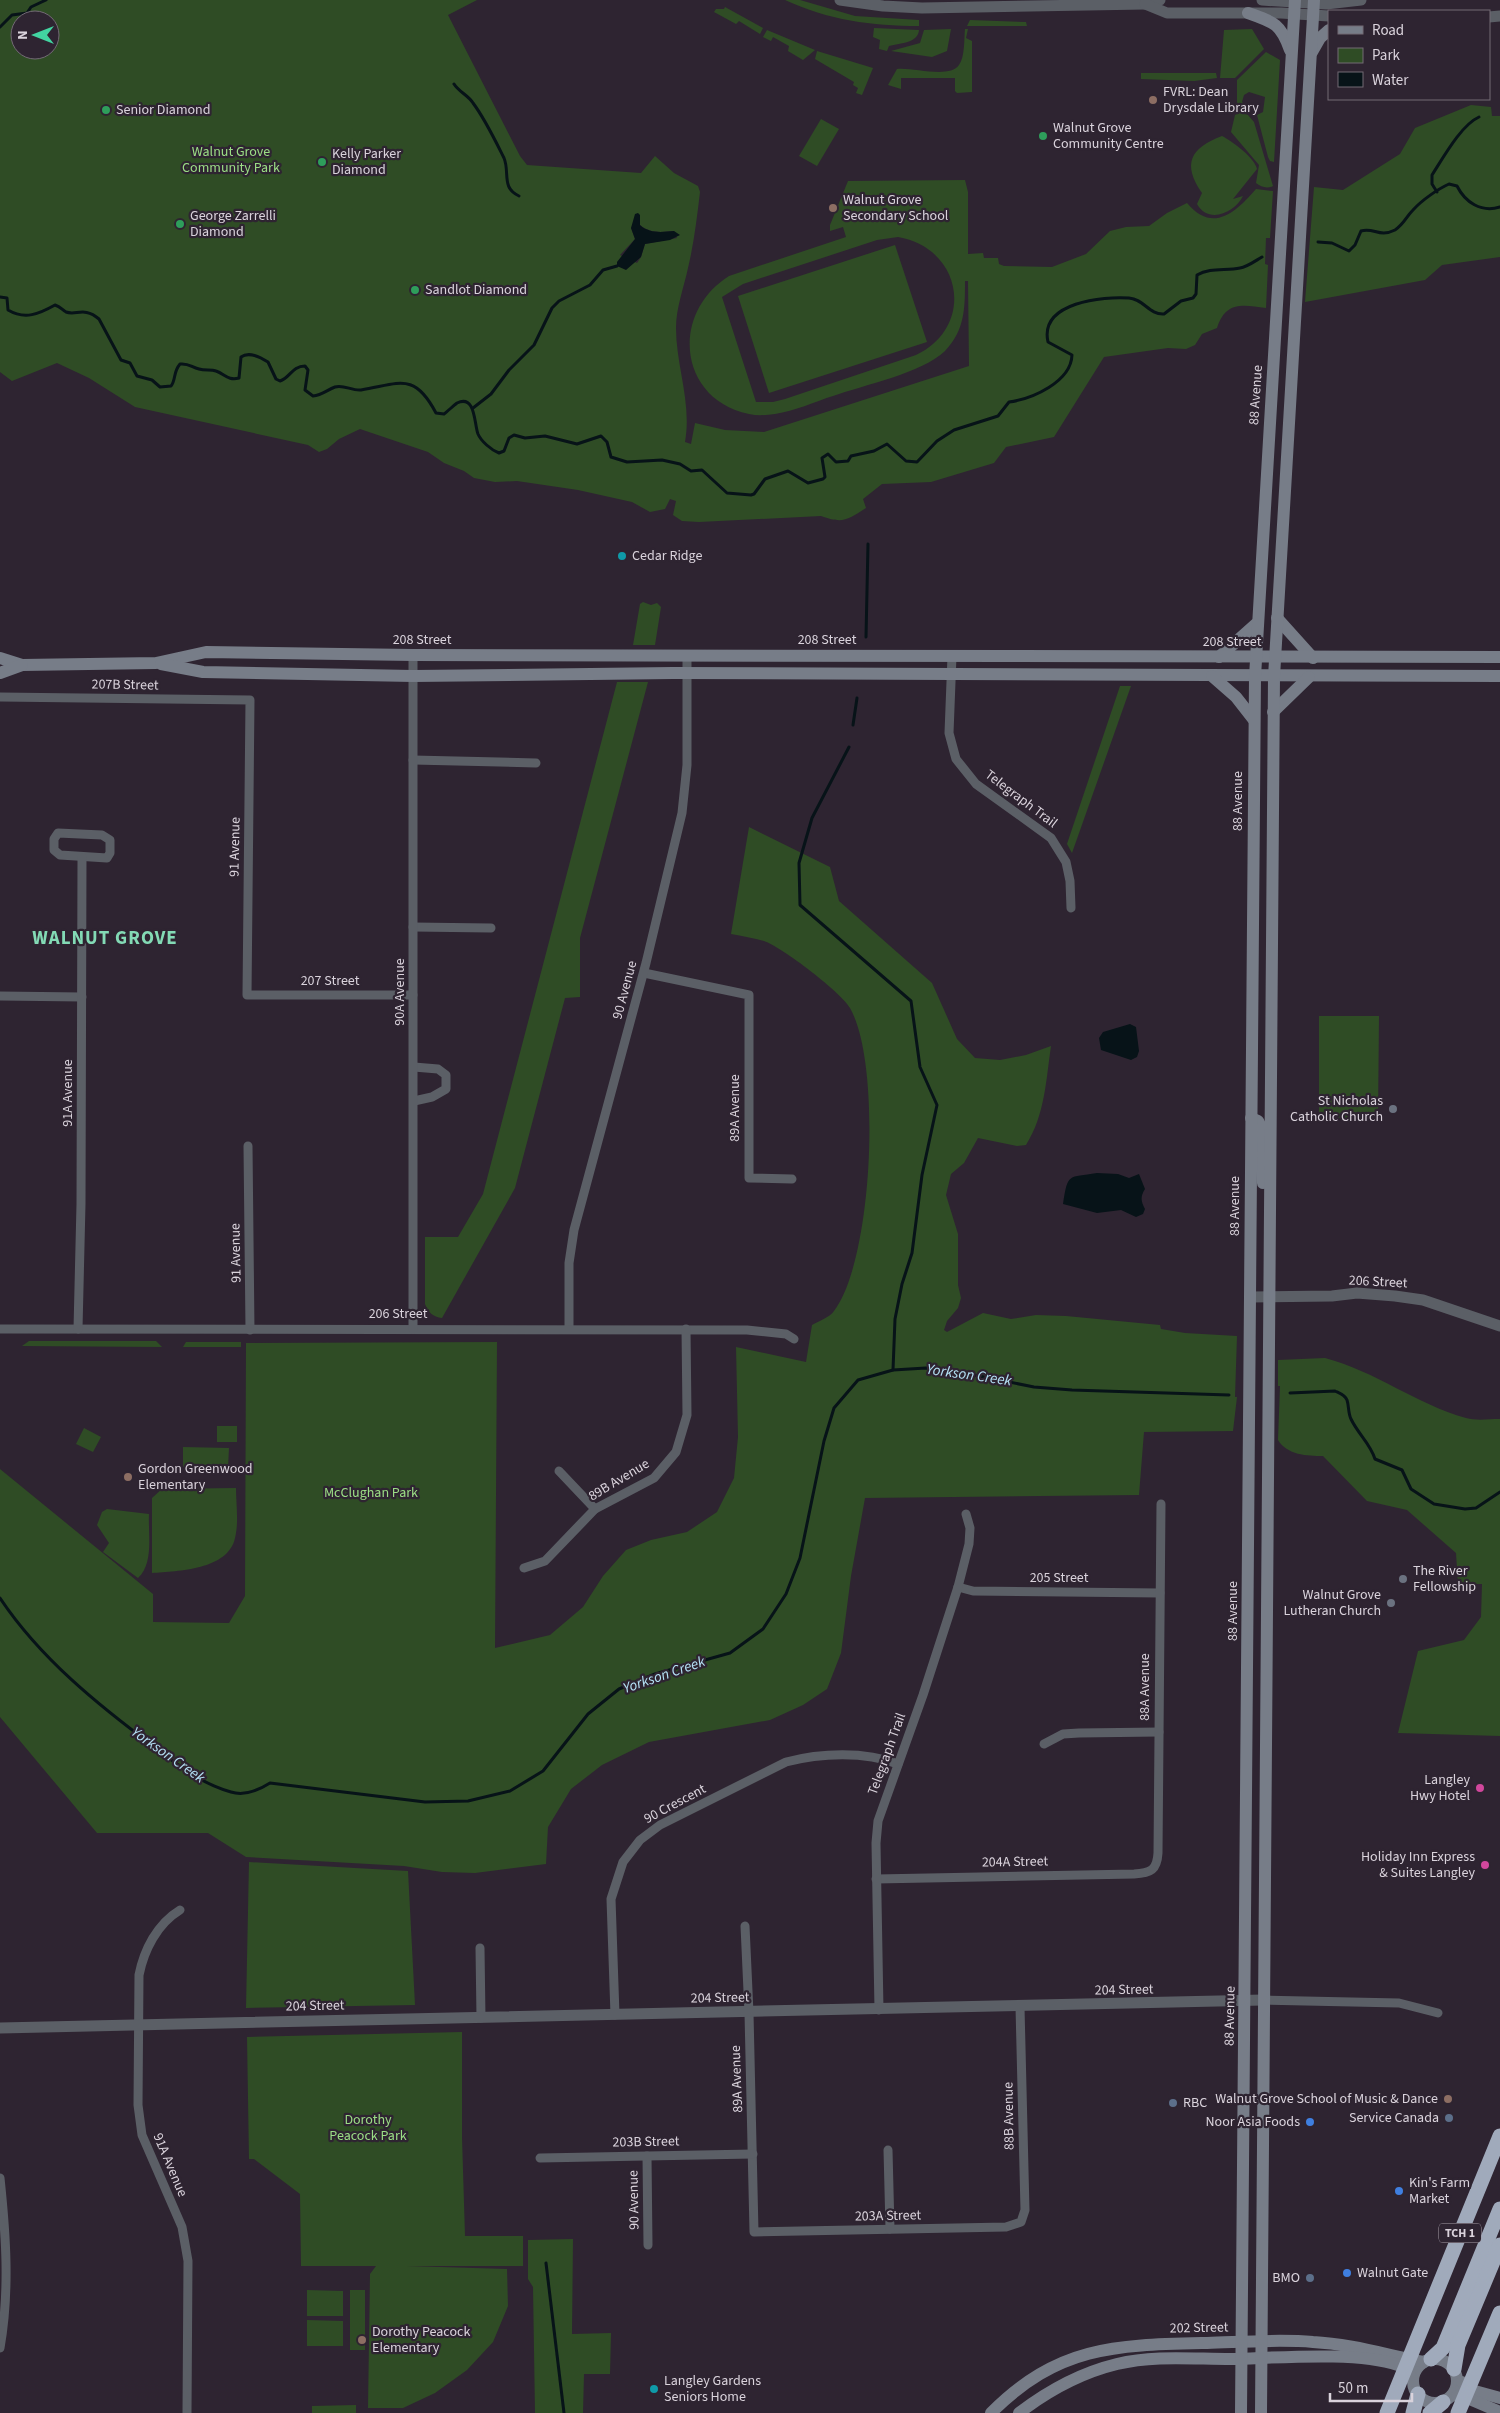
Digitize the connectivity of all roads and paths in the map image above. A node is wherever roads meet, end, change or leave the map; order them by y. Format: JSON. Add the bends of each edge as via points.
{"nodes":[{"id":1,"x":840,"y":0,"type":"edge"},
{"id":2,"x":1160,"y":0,"type":"edge"},
{"id":3,"x":1262,"y":0,"type":"edge"},
{"id":4,"x":1362,"y":0,"type":"edge"},
{"id":5,"x":1145,"y":4,"type":"junction"},
{"id":6,"x":1295,"y":5,"type":"edge"},
{"id":7,"x":1314,"y":6,"type":"edge"},
{"id":8,"x":1248,"y":13,"type":"junction"},
{"id":9,"x":1328,"y":15,"type":"edge"},
{"id":10,"x":1328,"y":31,"type":"edge"},
{"id":11,"x":1311,"y":54,"type":"junction"},
{"id":12,"x":1292,"y":55,"type":"junction"},
{"id":13,"x":1278,"y":618,"type":"junction"},
{"id":14,"x":1256,"y":624,"type":"junction"},
{"id":15,"x":413,"y":655,"type":"junction"},
{"id":16,"x":687,"y":656,"type":"junction"},
{"id":17,"x":952,"y":656,"type":"junction"},
{"id":18,"x":1219,"y":657,"type":"junction"},
{"id":19,"x":1255,"y":657,"type":"junction"},
{"id":20,"x":1275,"y":657,"type":"junction"},
{"id":21,"x":1500,"y":657,"type":"edge"},
{"id":22,"x":0,"y":658,"type":"edge"},
{"id":23,"x":1313,"y":658,"type":"junction"},
{"id":24,"x":156,"y":663,"type":"junction"},
{"id":25,"x":22,"y":665,"type":"junction"},
{"id":26,"x":0,"y":673,"type":"edge"},
{"id":27,"x":687,"y":674,"type":"junction"},
{"id":28,"x":414,"y":676,"type":"junction"},
{"id":29,"x":951,"y":676,"type":"junction"},
{"id":30,"x":1212,"y":676,"type":"junction"},
{"id":31,"x":1500,"y":676,"type":"edge"},
{"id":32,"x":1255,"y":677,"type":"junction"},
{"id":33,"x":1274,"y":677,"type":"junction"},
{"id":34,"x":1309,"y":677,"type":"junction"},
{"id":35,"x":0,"y":698,"type":"edge"},
{"id":36,"x":250,"y":700,"type":"joint"},
{"id":37,"x":1273,"y":712,"type":"junction"},
{"id":38,"x":1254,"y":720,"type":"junction"},
{"id":39,"x":413,"y":760,"type":"junction"},
{"id":40,"x":536,"y":763,"type":"dead end"},
{"id":41,"x":82,"y":858,"type":"junction"},
{"id":42,"x":1070,"y":908,"type":"dead end"},
{"id":43,"x":413,"y":927,"type":"junction"},
{"id":44,"x":492,"y":928,"type":"dead end"},
{"id":45,"x":644,"y":973,"type":"junction"},
{"id":46,"x":247,"y":995,"type":"joint"},
{"id":47,"x":413,"y":995,"type":"junction"},
{"id":48,"x":0,"y":996,"type":"edge"},
{"id":49,"x":82,"y":996,"type":"junction"},
{"id":50,"x":414,"y":1067,"type":"junction"},
{"id":51,"x":414,"y":1101,"type":"junction"},
{"id":52,"x":1251,"y":1118,"type":"junction"},
{"id":53,"x":248,"y":1146,"type":"dead end"},
{"id":54,"x":792,"y":1179,"type":"dead end"},
{"id":55,"x":1271,"y":1219,"type":"junction"},
{"id":56,"x":1270,"y":1296,"type":"junction"},
{"id":57,"x":1250,"y":1297,"type":"junction"},
{"id":58,"x":1500,"y":1326,"type":"edge"},
{"id":59,"x":569,"y":1328,"type":"junction"},
{"id":60,"x":0,"y":1329,"type":"edge"},
{"id":61,"x":78,"y":1329,"type":"junction"},
{"id":62,"x":413,"y":1329,"type":"junction"},
{"id":63,"x":686,"y":1329,"type":"junction"},
{"id":64,"x":250,"y":1330,"type":"junction"},
{"id":65,"x":794,"y":1338,"type":"dead end"},
{"id":66,"x":559,"y":1471,"type":"dead end"},
{"id":67,"x":1161,"y":1504,"type":"dead end"},
{"id":68,"x":595,"y":1509,"type":"junction"},
{"id":69,"x":966,"y":1514,"type":"dead end"},
{"id":70,"x":1248,"y":1553,"type":"junction"},
{"id":71,"x":1268,"y":1553,"type":"junction"},
{"id":72,"x":524,"y":1568,"type":"dead end"},
{"id":73,"x":958,"y":1587,"type":"junction"},
{"id":74,"x":1160,"y":1593,"type":"junction"},
{"id":75,"x":1159,"y":1732,"type":"junction"},
{"id":76,"x":1044,"y":1744,"type":"dead end"},
{"id":77,"x":898,"y":1764,"type":"junction"},
{"id":78,"x":1154,"y":1870,"type":"joint"},
{"id":79,"x":876,"y":1878,"type":"junction"},
{"id":80,"x":180,"y":1910,"type":"dead end"},
{"id":81,"x":744,"y":1926,"type":"dead end"},
{"id":82,"x":480,"y":1948,"type":"dead end"},
{"id":83,"x":1245,"y":2000,"type":"junction"},
{"id":84,"x":1263,"y":2000,"type":"junction"},
{"id":85,"x":1020,"y":2007,"type":"junction"},
{"id":86,"x":879,"y":2010,"type":"junction"},
{"id":87,"x":749,"y":2012,"type":"junction"},
{"id":88,"x":1438,"y":2013,"type":"dead end"},
{"id":89,"x":616,"y":2015,"type":"junction"},
{"id":90,"x":481,"y":2018,"type":"junction"},
{"id":91,"x":138,"y":2025,"type":"junction"},
{"id":92,"x":0,"y":2028,"type":"edge"},
{"id":93,"x":1500,"y":2136,"type":"edge"},
{"id":94,"x":888,"y":2150,"type":"dead end"},
{"id":95,"x":753,"y":2154,"type":"junction"},
{"id":96,"x":647,"y":2156,"type":"junction"},
{"id":97,"x":540,"y":2158,"type":"dead end"},
{"id":98,"x":0,"y":2178,"type":"edge"},
{"id":99,"x":1500,"y":2209,"type":"edge"},
{"id":100,"x":1020,"y":2222,"type":"joint"},
{"id":101,"x":890,"y":2229,"type":"junction"},
{"id":102,"x":754,"y":2232,"type":"joint"},
{"id":103,"x":648,"y":2245,"type":"dead end"},
{"id":104,"x":1500,"y":2245,"type":"edge"},
{"id":105,"x":1500,"y":2313,"type":"edge"},
{"id":106,"x":1261,"y":2342,"type":"junction"},
{"id":107,"x":1242,"y":2343,"type":"junction"},
{"id":108,"x":0,"y":2348,"type":"edge"},
{"id":109,"x":1261,"y":2358,"type":"junction"},
{"id":110,"x":1241,"y":2359,"type":"junction"},
{"id":111,"x":1427,"y":2361,"type":"junction"},
{"id":112,"x":1455,"y":2372,"type":"junction"},
{"id":113,"x":1416,"y":2387,"type":"junction"},
{"id":114,"x":1500,"y":2398,"type":"edge"},
{"id":115,"x":1446,"y":2400,"type":"junction"},
{"id":116,"x":1389,"y":2409,"type":"edge"},
{"id":117,"x":1500,"y":2412,"type":"edge"},
{"id":118,"x":188,"y":2413,"type":"edge"},
{"id":119,"x":991,"y":2413,"type":"edge"},
{"id":120,"x":1019,"y":2413,"type":"edge"},
{"id":121,"x":1241,"y":2413,"type":"edge"},
{"id":122,"x":1261,"y":2413,"type":"edge"},
{"id":123,"x":1413,"y":2413,"type":"edge"},
{"id":124,"x":1430,"y":2413,"type":"edge"},
{"id":125,"x":1458,"y":2413,"type":"edge"}],
"edges":[{"from":1,"to":5,"type":"street","via":[[922,8]]},
{"from":2,"to":5,"type":"street"},
{"from":3,"to":6,"type":"street"},
{"from":4,"to":7,"type":"street"},
{"from":5,"to":8,"type":"street","via":[[1166,13]]},
{"from":6,"to":7,"type":"street"},
{"from":6,"to":8,"type":"street"},
{"from":6,"to":12,"type":"main road","name":"88 Avenue"},
{"from":7,"to":9,"type":"street"},
{"from":7,"to":11,"type":"main road"},
{"from":8,"to":12,"type":"main road","via":[[1278,26]]},
{"from":10,"to":11,"type":"main road"},
{"from":11,"to":13,"type":"main road"},
{"from":12,"to":14,"type":"main road","name":"88 Avenue"},
{"from":13,"to":20,"type":"main road"},
{"from":13,"to":23,"type":"main road"},
{"from":14,"to":18,"type":"main road"},
{"from":14,"to":19,"type":"main road","name":"88 Avenue"},
{"from":15,"to":16,"type":"main road","name":"208 Street"},
{"from":15,"to":24,"type":"main road","name":"208 Street","via":[[206,652]]},
{"from":15,"to":28,"type":"street","name":"90A Avenue"},
{"from":16,"to":17,"type":"main road","name":"208 Street"},
{"from":16,"to":27,"type":"street","name":"90 Avenue"},
{"from":17,"to":18,"type":"main road","name":"208 Street"},
{"from":17,"to":29,"type":"street","name":"Telegraph Trail"},
{"from":18,"to":19,"type":"main road","name":"208 Street"},
{"from":19,"to":20,"type":"main road","name":"208 Street"},
{"from":19,"to":32,"type":"main road","name":"88 Avenue"},
{"from":20,"to":23,"type":"main road","name":"208 Street"},
{"from":20,"to":33,"type":"main road"},
{"from":21,"to":23,"type":"main road","name":"208 Street"},
{"from":22,"to":25,"type":"main road","name":"208 Street"},
{"from":24,"to":25,"type":"main road","name":"208 Street"},
{"from":24,"to":28,"type":"main road","name":"208 Street","via":[[203,672]]},
{"from":25,"to":26,"type":"main road","name":"208 Street"},
{"from":27,"to":28,"type":"main road","name":"208 Street"},
{"from":27,"to":29,"type":"main road","name":"208 Street"},
{"from":27,"to":45,"type":"street","name":"90 Avenue","via":[[685,795]]},
{"from":28,"to":39,"type":"street","name":"90A Avenue"},
{"from":29,"to":30,"type":"main road","name":"208 Street"},
{"from":29,"to":42,"type":"street","name":"Telegraph Trail","via":[[949,733],[956,759],[976,784],[1051,838],[1066,862]]},
{"from":30,"to":32,"type":"main road","name":"208 Street"},
{"from":30,"to":38,"type":"main road","via":[[1236,697]]},
{"from":31,"to":34,"type":"main road","name":"208 Street"},
{"from":32,"to":33,"type":"main road","name":"208 Street"},
{"from":32,"to":38,"type":"main road","name":"88 Avenue"},
{"from":33,"to":34,"type":"main road","name":"208 Street"},
{"from":33,"to":37,"type":"main road"},
{"from":34,"to":37,"type":"main road"},
{"from":35,"to":36,"type":"street","name":"207B Street"},
{"from":36,"to":46,"type":"street","name":"91 Avenue"},
{"from":37,"to":55,"type":"main road"},
{"from":38,"to":52,"type":"main road","name":"88 Avenue"},
{"from":39,"to":40,"type":"street"},
{"from":39,"to":43,"type":"street","name":"90A Avenue"},
{"from":41,"to":41,"type":"street","via":[[107,858],[110,840],[102,835],[58,833],[54,838],[54,850],[60,855]]},
{"from":41,"to":49,"type":"street","name":"91A Avenue"},
{"from":43,"to":44,"type":"street"},
{"from":43,"to":47,"type":"street","name":"90A Avenue"},
{"from":45,"to":54,"type":"street","name":"89A Avenue","via":[[749,995],[749,1178]]},
{"from":45,"to":59,"type":"street","name":"90 Avenue","via":[[572,1242]]},
{"from":46,"to":47,"type":"street","name":"207 Street"},
{"from":47,"to":50,"type":"street","name":"90A Avenue"},
{"from":48,"to":49,"type":"street"},
{"from":49,"to":61,"type":"street","name":"91A Avenue"},
{"from":50,"to":51,"type":"street","name":"90A Avenue"},
{"from":50,"to":51,"type":"street","via":[[438,1068],[446,1075],[446,1089],[432,1097]]},
{"from":51,"to":62,"type":"street","name":"90A Avenue"},
{"from":52,"to":55,"type":"main road","via":[[1261,1127],[1264,1201]]},
{"from":52,"to":57,"type":"main road","name":"88 Avenue"},
{"from":53,"to":64,"type":"street","name":"91 Avenue"},
{"from":55,"to":56,"type":"main road"},
{"from":56,"to":57,"type":"street","name":"206 Street"},
{"from":56,"to":58,"type":"street","name":"206 Street","via":[[1357,1293],[1395,1296],[1424,1300]]},
{"from":56,"to":71,"type":"main road"},
{"from":57,"to":70,"type":"main road","name":"88 Avenue"},
{"from":59,"to":62,"type":"street","name":"206 Street"},
{"from":59,"to":63,"type":"street","name":"206 Street"},
{"from":60,"to":61,"type":"street","name":"206 Street"},
{"from":61,"to":64,"type":"street","name":"206 Street"},
{"from":62,"to":64,"type":"street","name":"206 Street"},
{"from":63,"to":65,"type":"street","name":"206 Street","via":[[756,1330]]},
{"from":63,"to":68,"type":"street","name":"89B Avenue","via":[[686,1415],[676,1452],[654,1478]]},
{"from":66,"to":68,"type":"street"},
{"from":67,"to":74,"type":"street","name":"88A Avenue"},
{"from":68,"to":72,"type":"street","name":"89B Avenue","via":[[545,1561]]},
{"from":69,"to":73,"type":"street","name":"Telegraph Trail","via":[[970,1528],[969,1544]]},
{"from":70,"to":71,"type":"main road"},
{"from":70,"to":83,"type":"main road","name":"88 Avenue"},
{"from":71,"to":84,"type":"main road"},
{"from":73,"to":74,"type":"street","name":"205 Street","via":[[973,1591]]},
{"from":73,"to":77,"type":"street","name":"Telegraph Trail"},
{"from":74,"to":75,"type":"street","name":"88A Avenue"},
{"from":75,"to":76,"type":"street","via":[[1079,1732],[1063,1734]]},
{"from":75,"to":78,"type":"street","name":"88A Avenue","via":[[1158,1852]]},
{"from":77,"to":79,"type":"street","name":"Telegraph Trail","via":[[878,1821]]},
{"from":77,"to":89,"type":"street","name":"90 Crescent","via":[[872,1756],[804,1757],[786,1762],[660,1825],[640,1840],[623,1862],[611,1898]]},
{"from":78,"to":79,"type":"street","name":"204A Street","via":[[1134,1874]]},
{"from":79,"to":86,"type":"street","name":"Telegraph Trail"},
{"from":80,"to":91,"type":"street","name":"91A Avenue","via":[[166,1918],[141,1963]]},
{"from":81,"to":87,"type":"street","name":"89A Avenue"},
{"from":82,"to":90,"type":"street"},
{"from":83,"to":84,"type":"street","name":"204 Street"},
{"from":83,"to":85,"type":"street","name":"204 Street"},
{"from":83,"to":107,"type":"main road","name":"88 Avenue"},
{"from":84,"to":88,"type":"street","name":"204 Street","via":[[1399,2003]]},
{"from":84,"to":106,"type":"main road"},
{"from":85,"to":86,"type":"street","name":"204 Street"},
{"from":85,"to":100,"type":"street","name":"88B Avenue","via":[[1025,2210]]},
{"from":86,"to":87,"type":"street","name":"204 Street"},
{"from":87,"to":89,"type":"street","name":"204 Street"},
{"from":87,"to":95,"type":"street","name":"89A Avenue"},
{"from":89,"to":90,"type":"street","name":"204 Street"},
{"from":90,"to":91,"type":"street","name":"204 Street"},
{"from":91,"to":92,"type":"street","name":"204 Street"},
{"from":91,"to":118,"type":"street","name":"91A Avenue","via":[[138,2105],[142,2134],[186,2238]]},
{"from":93,"to":116,"type":"highway","number":"TCH 1"},
{"from":94,"to":101,"type":"street"},
{"from":95,"to":96,"type":"street","name":"203B Street"},
{"from":95,"to":102,"type":"street","name":"89A Avenue"},
{"from":96,"to":97,"type":"street","name":"203B Street"},
{"from":96,"to":103,"type":"street","name":"90 Avenue"},
{"from":98,"to":108,"type":"street","via":[[6,2304]]},
{"from":99,"to":111,"type":"highway","via":[[1443,2348]]},
{"from":100,"to":101,"type":"street","name":"203A Street","via":[[1006,2227]]},
{"from":101,"to":102,"type":"street","name":"203A Street"},
{"from":104,"to":112,"type":"highway","via":[[1458,2344]]},
{"from":105,"to":125,"type":"highway"},
{"from":106,"to":107,"type":"main road","name":"202 Street"},
{"from":106,"to":109,"type":"main road"},
{"from":106,"to":111,"type":"main road","name":"202 Street","via":[[1323,2343]]},
{"from":107,"to":110,"type":"main road","name":"88 Avenue"},
{"from":107,"to":119,"type":"main road","name":"202 Street","via":[[1133,2345],[1074,2357],[1021,2386]]},
{"from":109,"to":110,"type":"main road"},
{"from":109,"to":113,"type":"main road","via":[[1379,2362],[1399,2366],[1409,2372]]},
{"from":109,"to":122,"type":"main road"},
{"from":110,"to":120,"type":"main road","via":[[1156,2358],[1115,2364],[1064,2383]]},
{"from":110,"to":121,"type":"main road","name":"88 Avenue"},
{"from":111,"to":112,"type":"main road","via":[[1444,2361]]},
{"from":111,"to":113,"type":"main road","via":[[1415,2373]]},
{"from":112,"to":114,"type":"main road","via":[[1471,2390]]},
{"from":112,"to":115,"type":"main road","via":[[1457,2385]]},
{"from":113,"to":115,"type":"main road","via":[[1429,2402]]},
{"from":113,"to":123,"type":"highway"},
{"from":115,"to":117,"type":"main road","via":[[1465,2397]]},
{"from":115,"to":124,"type":"highway"}]}
